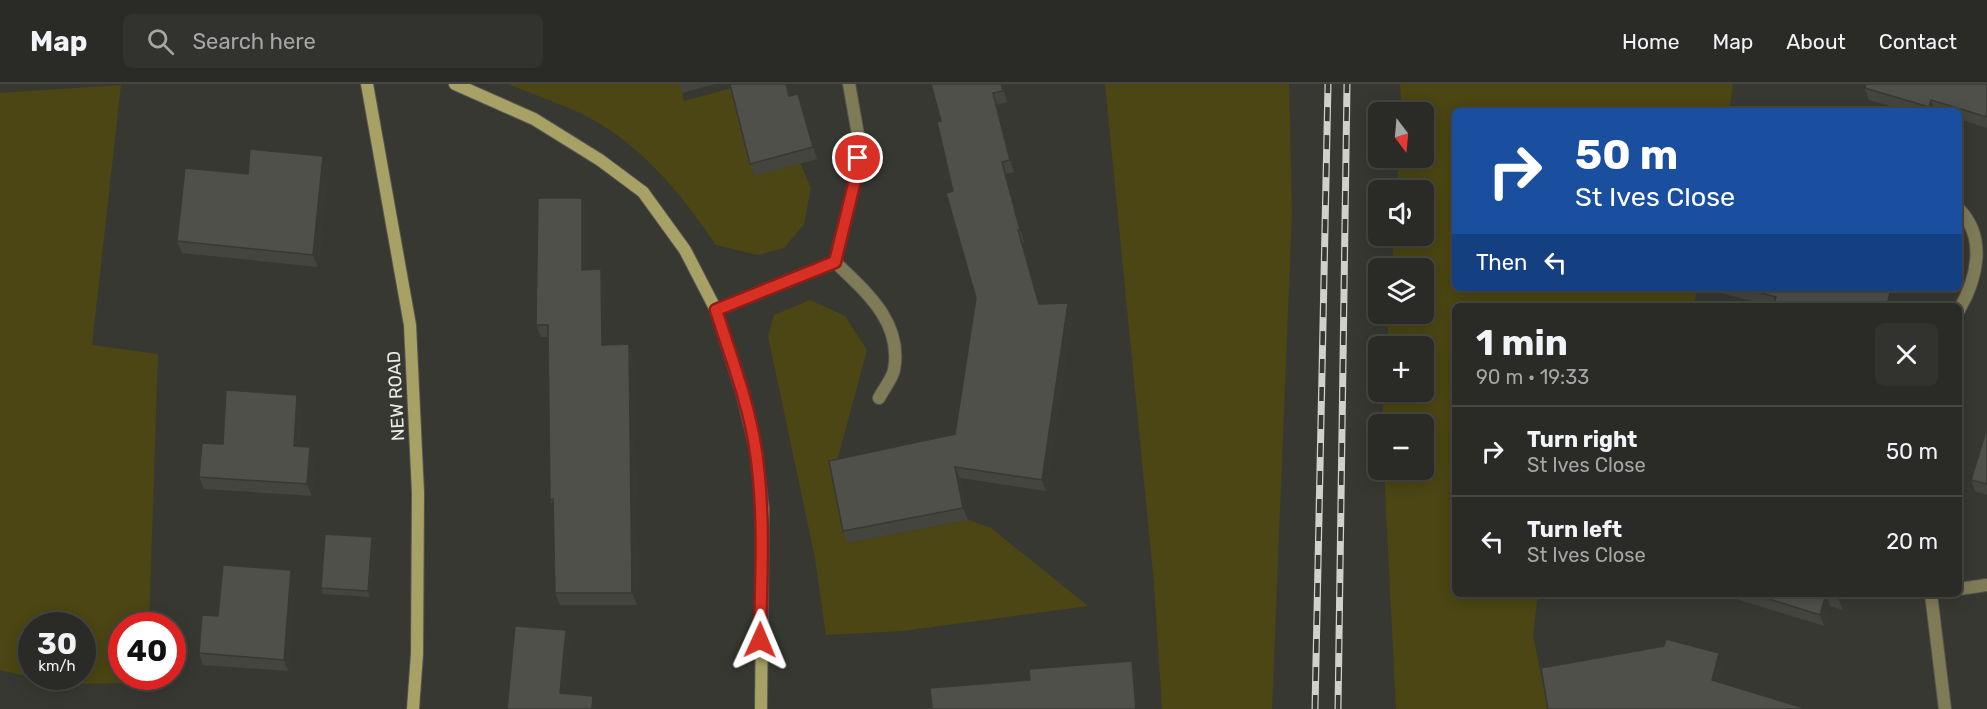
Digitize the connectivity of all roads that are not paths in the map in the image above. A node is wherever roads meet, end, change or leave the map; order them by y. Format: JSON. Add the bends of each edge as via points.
{"nodes":[{"id":1,"x":367,"y":84,"type":"edge"},
{"id":2,"x":455,"y":84,"type":"edge"},
{"id":3,"x":849,"y":84,"type":"edge"},
{"id":4,"x":1962,"y":214,"type":"edge"},
{"id":5,"x":835,"y":262,"type":"junction"},
{"id":6,"x":1962,"y":305,"type":"edge"},
{"id":7,"x":716,"y":310,"type":"junction"},
{"id":8,"x":879,"y":398,"type":"dead end"},
{"id":9,"x":1987,"y":585,"type":"edge"},
{"id":10,"x":1962,"y":589,"type":"edge"},
{"id":11,"x":1933,"y":597,"type":"edge"},
{"id":12,"x":412,"y":709,"type":"edge"},
{"id":13,"x":761,"y":709,"type":"edge"},
{"id":14,"x":1945,"y":709,"type":"edge"}],
"edges":[{"from":1,"to":12,"type":"street","name":"NEW ROAD","via":[[410,325],[418,493],[417,654]]},
{"from":2,"to":7,"type":"street","via":[[534,119],[643,192],[685,250]]},
{"from":3,"to":5,"type":"street","via":[[856,112],[858,152]]},
{"from":4,"to":6,"type":"street","via":[[1972,229],[1978,267]]},
{"from":5,"to":7,"type":"street"},
{"from":5,"to":8,"type":"street","via":[[877,303],[890,327],[895,346],[894,372]]},
{"from":7,"to":13,"type":"street","via":[[756,450],[763,510]]},
{"from":9,"to":10,"type":"street"},
{"from":11,"to":14,"type":"street"}]}
